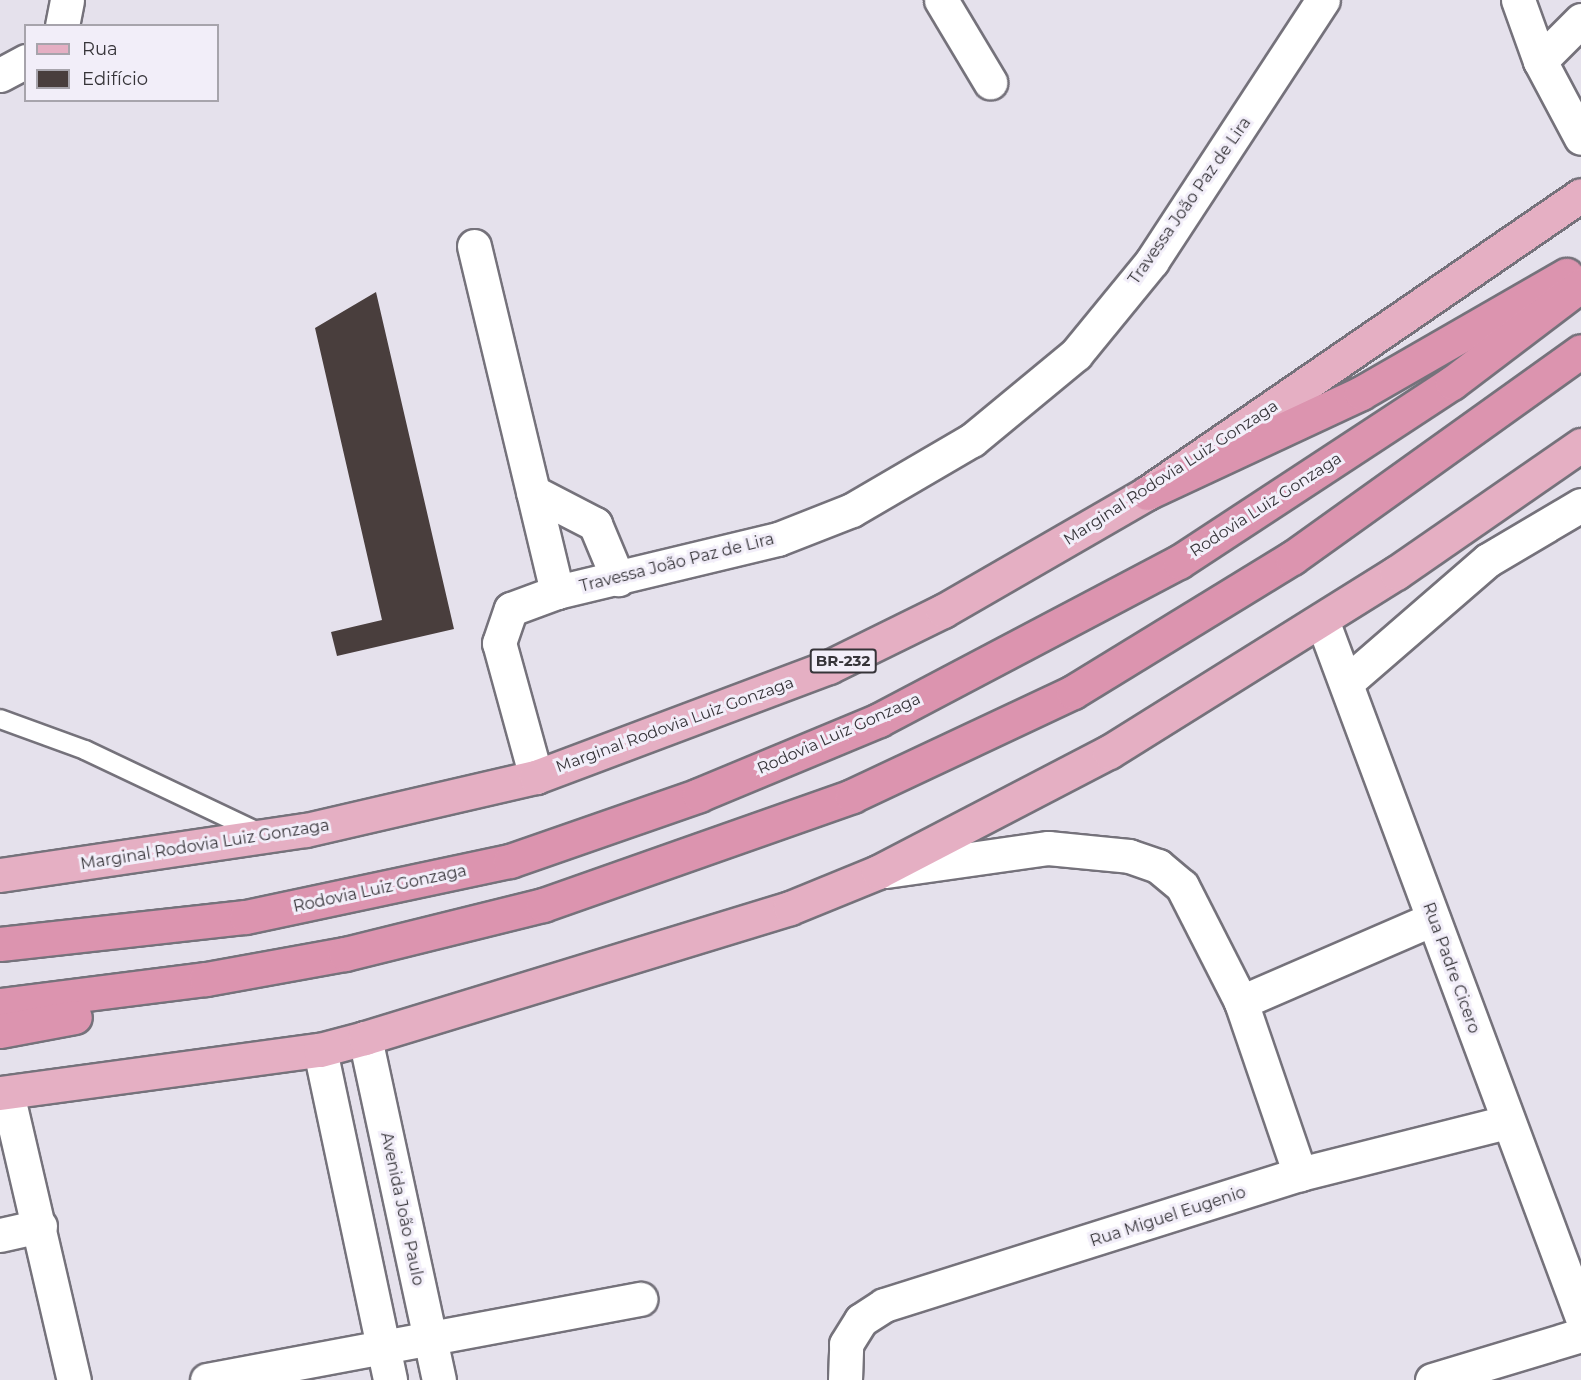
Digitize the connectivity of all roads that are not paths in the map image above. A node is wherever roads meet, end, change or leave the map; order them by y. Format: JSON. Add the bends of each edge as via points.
{"nodes":[{"id":1,"x":67,"y":0,"type":"edge"},
{"id":2,"x":941,"y":0,"type":"edge"},
{"id":3,"x":1323,"y":0,"type":"edge"},
{"id":4,"x":1518,"y":0,"type":"edge"},
{"id":5,"x":1581,"y":20,"type":"edge"},
{"id":6,"x":62,"y":24,"type":"edge"},
{"id":7,"x":1540,"y":61,"type":"junction"},
{"id":8,"x":24,"y":62,"type":"edge"},
{"id":9,"x":0,"y":75,"type":"edge"},
{"id":10,"x":990,"y":82,"type":"dead end"},
{"id":11,"x":1581,"y":138,"type":"edge"},
{"id":12,"x":1581,"y":195,"type":"edge"},
{"id":13,"x":474,"y":246,"type":"dead end"},
{"id":14,"x":1581,"y":266,"type":"edge"},
{"id":15,"x":1581,"y":285,"type":"edge"},
{"id":16,"x":1581,"y":351,"type":"edge"},
{"id":17,"x":1581,"y":368,"type":"edge"},
{"id":18,"x":1495,"y":413,"type":"junction"},
{"id":19,"x":1581,"y":445,"type":"edge"},
{"id":20,"x":533,"y":492,"type":"junction"},
{"id":21,"x":1147,"y":493,"type":"junction"},
{"id":22,"x":1581,"y":505,"type":"edge"},
{"id":23,"x":618,"y":579,"type":"junction"},
{"id":24,"x":557,"y":592,"type":"junction"},
{"id":25,"x":1322,"y":620,"type":"junction"},
{"id":26,"x":1347,"y":682,"type":"junction"},
{"id":27,"x":0,"y":719,"type":"edge"},
{"id":28,"x":536,"y":777,"type":"junction"},
{"id":29,"x":265,"y":835,"type":"junction"},
{"id":30,"x":878,"y":872,"type":"junction"},
{"id":31,"x":0,"y":875,"type":"edge"},
{"id":32,"x":1432,"y":919,"type":"junction"},
{"id":33,"x":0,"y":944,"type":"edge"},
{"id":34,"x":345,"y":954,"type":"junction"},
{"id":35,"x":1241,"y":1002,"type":"junction"},
{"id":36,"x":0,"y":1005,"type":"edge"},
{"id":37,"x":0,"y":1031,"type":"edge"},
{"id":38,"x":365,"y":1038,"type":"junction"},
{"id":39,"x":320,"y":1050,"type":"junction"},
{"id":40,"x":4,"y":1093,"type":"edge"},
{"id":41,"x":1507,"y":1122,"type":"junction"},
{"id":42,"x":1300,"y":1174,"type":"junction"},
{"id":43,"x":40,"y":1226,"type":"junction"},
{"id":44,"x":0,"y":1235,"type":"edge"},
{"id":45,"x":641,"y":1299,"type":"dead end"},
{"id":46,"x":1581,"y":1315,"type":"edge"},
{"id":47,"x":1581,"y":1335,"type":"edge"},
{"id":48,"x":429,"y":1337,"type":"junction"},
{"id":49,"x":383,"y":1346,"type":"junction"},
{"id":50,"x":74,"y":1380,"type":"edge"},
{"id":51,"x":207,"y":1380,"type":"edge"},
{"id":52,"x":390,"y":1380,"type":"edge"},
{"id":53,"x":439,"y":1380,"type":"edge"},
{"id":54,"x":845,"y":1380,"type":"edge"},
{"id":55,"x":1432,"y":1380,"type":"edge"}],
"edges":[{"from":1,"to":6,"type":"street"},
{"from":2,"to":10,"type":"street"},
{"from":3,"to":23,"type":"street","name":"Travessa João Paz de Lira","via":[[1152,261],[1076,354],[972,440],[852,510],[778,539]]},
{"from":4,"to":7,"type":"street"},
{"from":5,"to":7,"type":"street"},
{"from":7,"to":11,"type":"street"},
{"from":8,"to":9,"type":"street"},
{"from":12,"to":21,"type":"main road","name":"Marginal Rodovia Luiz Gonzaga","number":"BR-232"},
{"from":13,"to":20,"type":"street"},
{"from":14,"to":21,"type":"highway","via":[[1361,393]]},
{"from":15,"to":33,"type":"highway","name":"Rodovia Luiz Gonzaga","via":[[1452,383],[1179,562],[879,720],[699,795],[510,861],[258,915]]},
{"from":16,"to":18,"type":"highway"},
{"from":17,"to":18,"type":"highway"},
{"from":18,"to":34,"type":"highway","via":[[1292,558],[1052,702],[841,800],[543,906]]},
{"from":19,"to":25,"type":"main road"},
{"from":20,"to":23,"type":"street","via":[[595,524]]},
{"from":20,"to":24,"type":"street"},
{"from":21,"to":28,"type":"main road","name":"Marginal Rodovia Luiz Gonzaga","number":"BR-232","via":[[943,611],[829,668]]},
{"from":22,"to":26,"type":"street","via":[[1488,560]]},
{"from":23,"to":24,"type":"street","name":"Travessa João Paz de Lira"},
{"from":24,"to":28,"type":"street","name":"Travessa João Paz de Lira","via":[[511,609],[499,643]]},
{"from":25,"to":26,"type":"street","name":"Rua Padre Cicero"},
{"from":25,"to":30,"type":"main road","via":[[1109,752]]},
{"from":26,"to":32,"type":"street","name":"Rua Padre Cicero"},
{"from":27,"to":29,"type":"lane","via":[[85,750]]},
{"from":28,"to":29,"type":"main road","name":"Marginal Rodovia Luiz Gonzaga","number":"BR-232"},
{"from":29,"to":31,"type":"main road","name":"Marginal Rodovia Luiz Gonzaga","number":"BR-232"},
{"from":30,"to":35,"type":"street","via":[[1048,848],[1129,856],[1158,866],[1182,886]]},
{"from":30,"to":38,"type":"main road","via":[[790,908]]},
{"from":32,"to":35,"type":"street"},
{"from":32,"to":41,"type":"street","name":"Rua Padre Cicero"},
{"from":34,"to":36,"type":"highway","via":[[206,979]]},
{"from":34,"to":37,"type":"highway","via":[[178,1001]]},
{"from":35,"to":42,"type":"street"},
{"from":38,"to":39,"type":"main road"},
{"from":38,"to":48,"type":"street","name":"Avenida João Paulo"},
{"from":39,"to":40,"type":"main road"},
{"from":39,"to":49,"type":"street"},
{"from":40,"to":43,"type":"street"},
{"from":41,"to":42,"type":"street","name":"Rua Miguel Eugenio"},
{"from":41,"to":46,"type":"street","name":"Rua Padre Cicero"},
{"from":42,"to":54,"type":"street","name":"Rua Miguel Eugenio","via":[[884,1305],[861,1320],[846,1344]]},
{"from":43,"to":44,"type":"street"},
{"from":43,"to":50,"type":"street"},
{"from":45,"to":48,"type":"street"},
{"from":47,"to":55,"type":"street"},
{"from":48,"to":49,"type":"street"},
{"from":48,"to":53,"type":"street","name":"Avenida João Paulo"},
{"from":49,"to":51,"type":"street"},
{"from":49,"to":52,"type":"street"}]}
